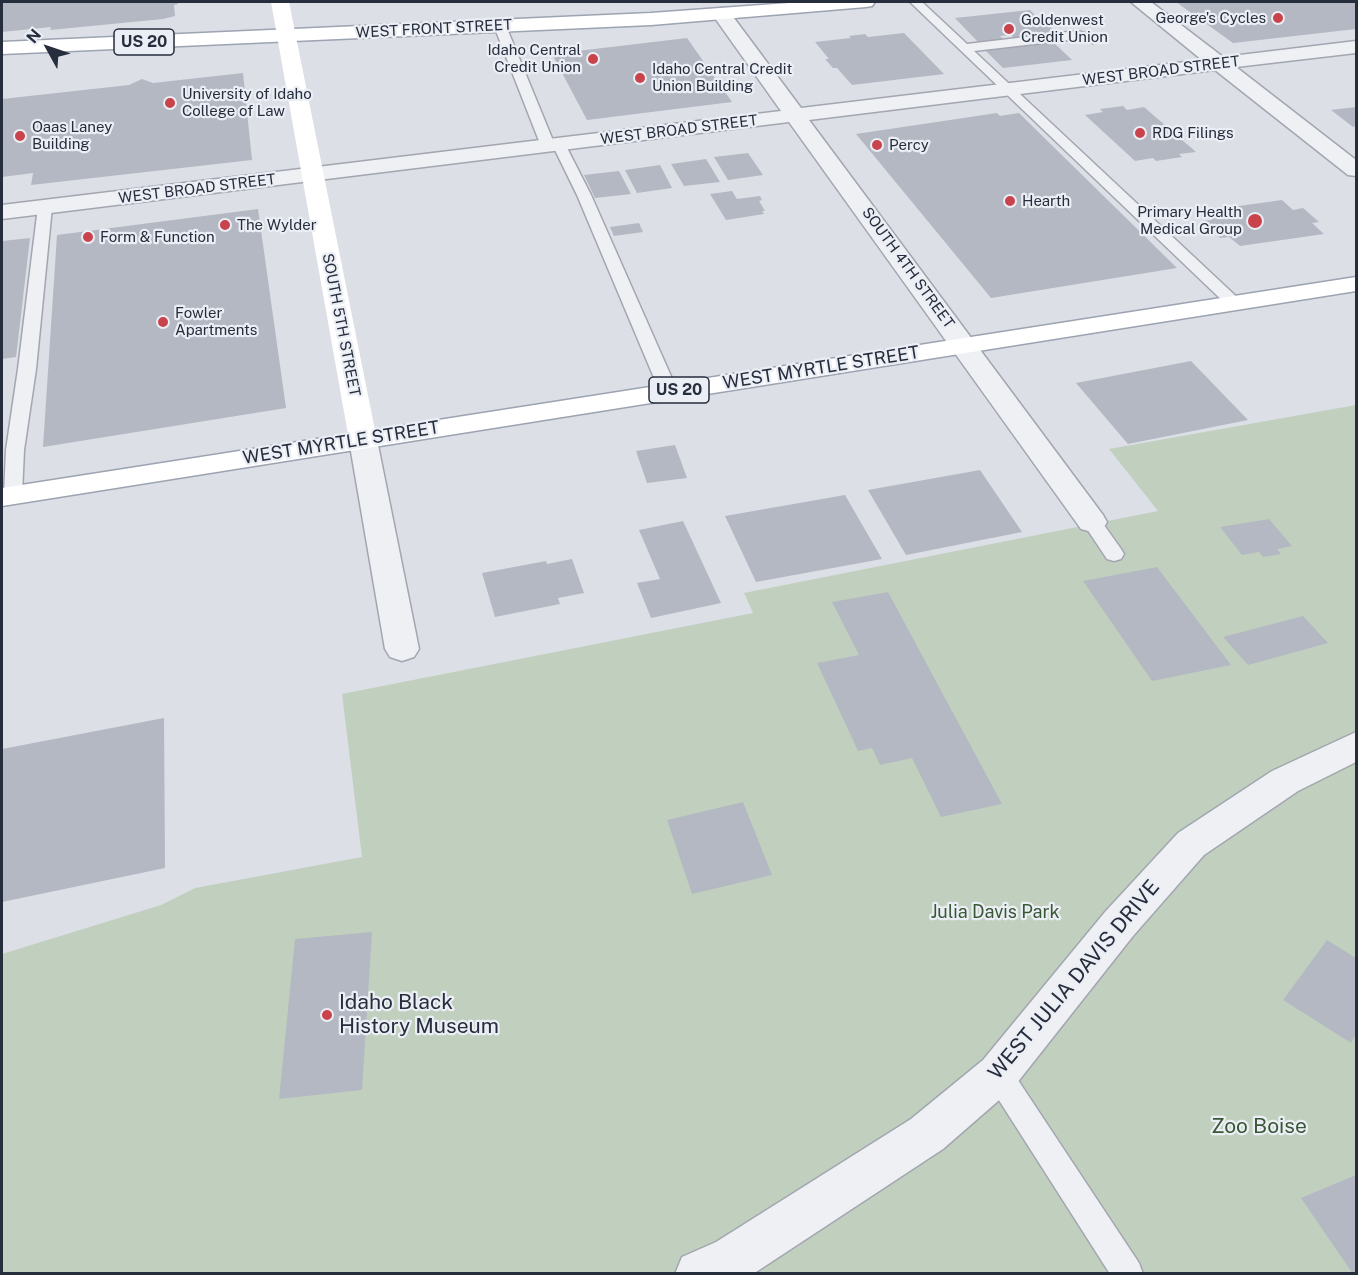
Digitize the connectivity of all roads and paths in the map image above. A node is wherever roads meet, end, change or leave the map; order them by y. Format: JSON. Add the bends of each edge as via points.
{"nodes":[{"id":1,"x":280,"y":2,"type":"edge"},
{"id":2,"x":866,"y":2,"type":"edge"},
{"id":3,"x":916,"y":2,"type":"edge"},
{"id":4,"x":1140,"y":2,"type":"edge"},
{"id":5,"x":721,"y":15,"type":"junction"},
{"id":6,"x":500,"y":26,"type":"junction"},
{"id":7,"x":286,"y":35,"type":"junction"},
{"id":8,"x":1093,"y":39,"type":"dead end"},
{"id":9,"x":1356,"y":47,"type":"edge"},
{"id":10,"x":2,"y":48,"type":"edge"},
{"id":11,"x":965,"y":48,"type":"junction"},
{"id":12,"x":1220,"y":64,"type":"junction"},
{"id":13,"x":1009,"y":90,"type":"junction"},
{"id":14,"x":796,"y":116,"type":"junction"},
{"id":15,"x":553,"y":145,"type":"junction"},
{"id":16,"x":1356,"y":170,"type":"edge"},
{"id":17,"x":312,"y":175,"type":"junction"},
{"id":18,"x":45,"y":207,"type":"junction"},
{"id":19,"x":2,"y":212,"type":"edge"},
{"id":20,"x":1356,"y":284,"type":"edge"},
{"id":21,"x":1234,"y":303,"type":"junction"},
{"id":22,"x":965,"y":345,"type":"junction"},
{"id":23,"x":669,"y":392,"type":"junction"},
{"id":24,"x":363,"y":440,"type":"junction"},
{"id":25,"x":7,"y":496,"type":"edge"},
{"id":26,"x":1092,"y":522,"type":"joint"},
{"id":27,"x":1114,"y":554,"type":"dead end"},
{"id":28,"x":402,"y":649,"type":"dead end"},
{"id":29,"x":1356,"y":746,"type":"edge"},
{"id":30,"x":998,"y":1074,"type":"junction"},
{"id":31,"x":699,"y":1274,"type":"edge"},
{"id":32,"x":1128,"y":1274,"type":"edge"}],
"edges":[{"from":1,"to":7,"type":"main road","name":"SOUTH 5TH STREET"},
{"from":2,"to":5,"type":"main road","name":"WEST FRONT STREET","number":"US 20"},
{"from":3,"to":11,"type":"lane"},
{"from":4,"to":12,"type":"street"},
{"from":5,"to":6,"type":"main road","name":"WEST FRONT STREET","number":"US 20"},
{"from":5,"to":14,"type":"street","name":"SOUTH 4TH STREET"},
{"from":6,"to":7,"type":"main road","name":"WEST FRONT STREET","number":"US 20"},
{"from":6,"to":15,"type":"lane"},
{"from":7,"to":10,"type":"main road","name":"WEST FRONT STREET","number":"US 20"},
{"from":7,"to":17,"type":"main road","name":"SOUTH 5TH STREET"},
{"from":8,"to":11,"type":"lane","via":[[1077,35]]},
{"from":9,"to":12,"type":"street","name":"WEST BROAD STREET"},
{"from":11,"to":13,"type":"lane"},
{"from":12,"to":13,"type":"street","name":"WEST BROAD STREET"},
{"from":12,"to":16,"type":"street"},
{"from":13,"to":14,"type":"street","name":"WEST BROAD STREET"},
{"from":13,"to":21,"type":"lane"},
{"from":14,"to":15,"type":"street","name":"WEST BROAD STREET"},
{"from":14,"to":22,"type":"street","name":"SOUTH 4TH STREET"},
{"from":15,"to":17,"type":"street","name":"WEST BROAD STREET"},
{"from":15,"to":23,"type":"lane","via":[[584,195]]},
{"from":17,"to":18,"type":"street","name":"WEST BROAD STREET"},
{"from":17,"to":24,"type":"main road","name":"SOUTH 5TH STREET"},
{"from":18,"to":19,"type":"street","name":"WEST BROAD STREET"},
{"from":18,"to":25,"type":"lane","via":[[27,369]]},
{"from":20,"to":21,"type":"main road","name":"WEST MYRTLE STREET","number":"US 20"},
{"from":21,"to":22,"type":"main road","name":"WEST MYRTLE STREET","number":"US 20"},
{"from":22,"to":23,"type":"main road","name":"WEST MYRTLE STREET","number":"US 20"},
{"from":22,"to":26,"type":"street","name":"SOUTH 4TH STREET"},
{"from":23,"to":24,"type":"main road","name":"WEST MYRTLE STREET","number":"US 20"},
{"from":24,"to":25,"type":"main road","name":"WEST MYRTLE STREET","number":"US 20"},
{"from":24,"to":28,"type":"street","name":"SOUTH 5TH STREET"},
{"from":26,"to":27,"type":"lane"},
{"from":29,"to":30,"type":"street","name":"WEST JULIA DAVIS DRIVE","via":[[1285,781],[1191,844],[1119,924]]},
{"from":30,"to":31,"type":"street","name":"WEST JULIA DAVIS DRIVE","via":[[927,1134],[733,1259]]},
{"from":30,"to":32,"type":"lane"}]}
